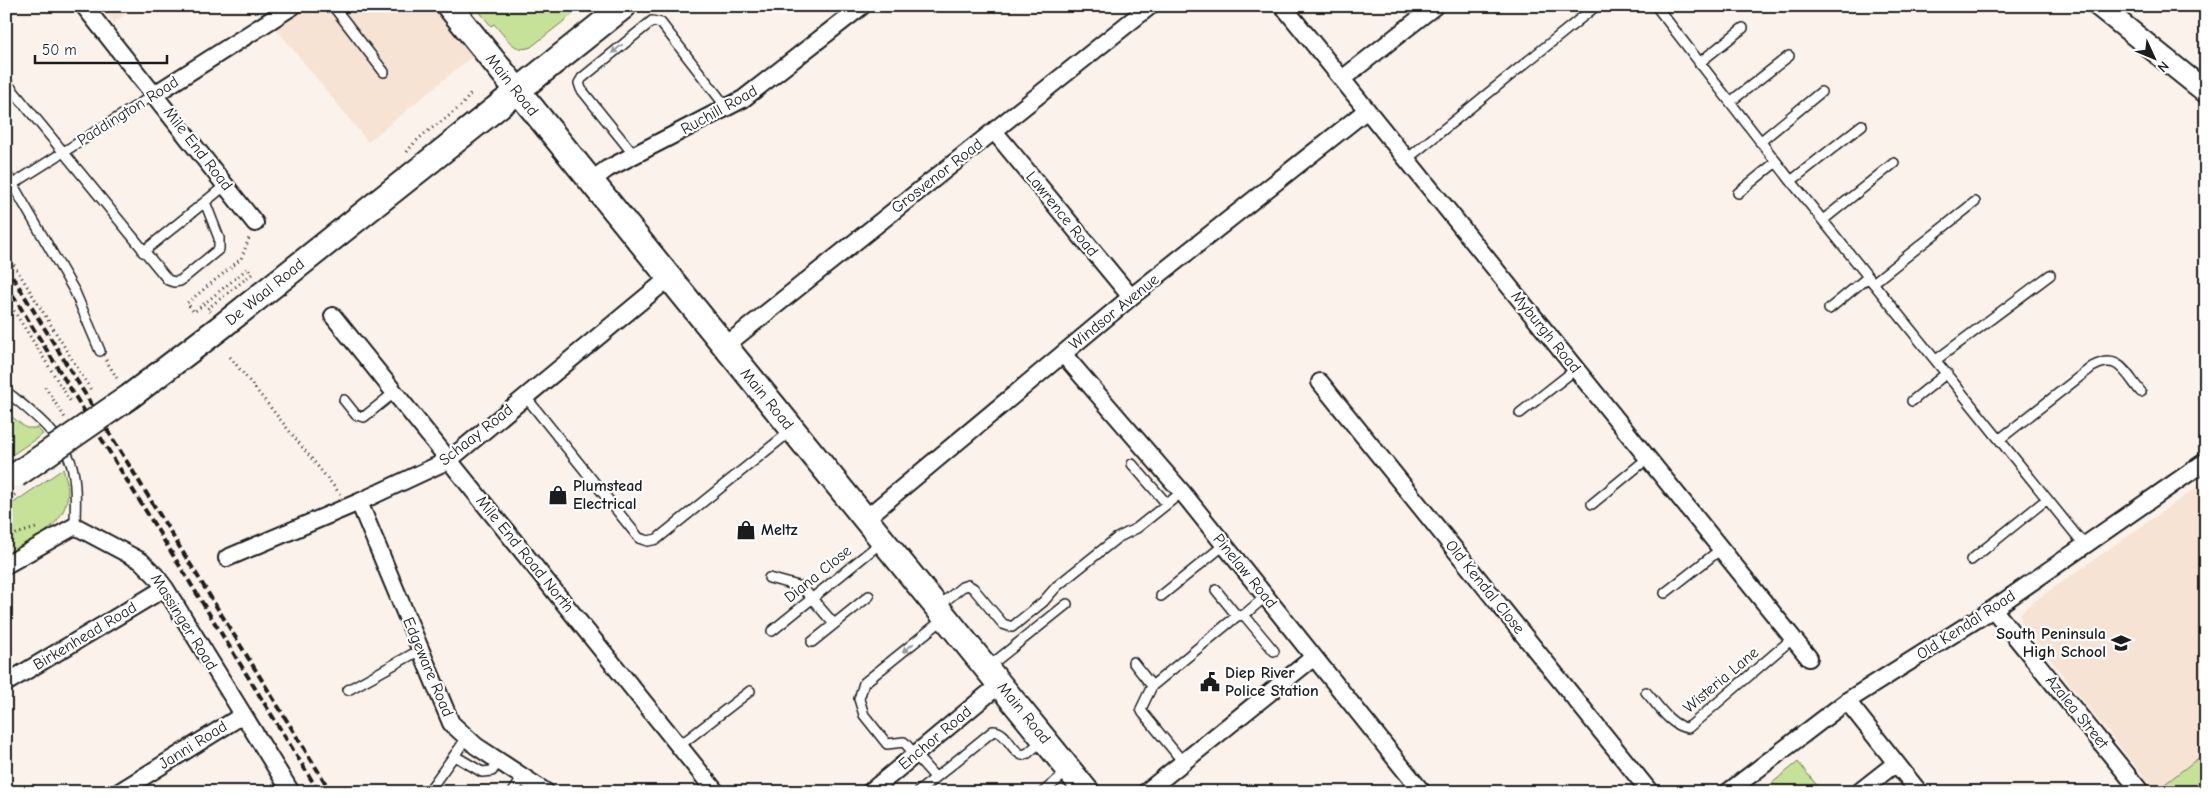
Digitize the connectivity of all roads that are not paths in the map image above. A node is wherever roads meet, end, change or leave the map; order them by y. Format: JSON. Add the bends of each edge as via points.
{"nodes":[{"id":1,"x":84,"y":6,"type":"edge"},
{"id":2,"x":293,"y":6,"type":"edge"},
{"id":3,"x":332,"y":6,"type":"edge"},
{"id":4,"x":449,"y":6,"type":"edge"},
{"id":5,"x":624,"y":6,"type":"edge"},
{"id":6,"x":862,"y":6,"type":"edge"},
{"id":7,"x":1150,"y":6,"type":"edge"},
{"id":8,"x":1283,"y":6,"type":"edge"},
{"id":9,"x":1435,"y":6,"type":"edge"},
{"id":10,"x":1596,"y":6,"type":"edge"},
{"id":11,"x":1656,"y":6,"type":"edge"},
{"id":12,"x":2099,"y":6,"type":"edge"},
{"id":13,"x":1743,"y":28,"type":"dead end"},
{"id":14,"x":1788,"y":56,"type":"dead end"},
{"id":15,"x":1699,"y":63,"type":"junction"},
{"id":16,"x":384,"y":72,"type":"dead end"},
{"id":17,"x":1342,"y":79,"type":"junction"},
{"id":18,"x":6,"y":82,"type":"edge"},
{"id":19,"x":516,"y":92,"type":"junction"},
{"id":20,"x":1822,"y":92,"type":"dead end"},
{"id":21,"x":2206,"y":92,"type":"edge"},
{"id":22,"x":155,"y":94,"type":"junction"},
{"id":23,"x":1730,"y":102,"type":"junction"},
{"id":24,"x":727,"y":108,"type":"junction"},
{"id":25,"x":1367,"y":110,"type":"junction"},
{"id":26,"x":1862,"y":125,"type":"dead end"},
{"id":27,"x":994,"y":130,"type":"junction"},
{"id":28,"x":1760,"y":142,"type":"junction"},
{"id":29,"x":63,"y":152,"type":"junction"},
{"id":30,"x":634,"y":155,"type":"junction"},
{"id":31,"x":1407,"y":159,"type":"junction"},
{"id":32,"x":1776,"y":162,"type":"junction"},
{"id":33,"x":1894,"y":163,"type":"dead end"},
{"id":34,"x":6,"y":173,"type":"edge"},
{"id":35,"x":1791,"y":181,"type":"junction"},
{"id":36,"x":591,"y":182,"type":"junction"},
{"id":37,"x":13,"y":184,"type":"junction"},
{"id":38,"x":227,"y":184,"type":"junction"},
{"id":39,"x":1738,"y":193,"type":"dead end"},
{"id":40,"x":205,"y":202,"type":"junction"},
{"id":41,"x":1975,"y":202,"type":"dead end"},
{"id":42,"x":1823,"y":220,"type":"junction"},
{"id":43,"x":255,"y":223,"type":"road end"},
{"id":44,"x":143,"y":252,"type":"junction"},
{"id":45,"x":2050,"y":275,"type":"dead end"},
{"id":46,"x":669,"y":278,"type":"junction"},
{"id":47,"x":1870,"y":280,"type":"junction"},
{"id":48,"x":1131,"y":298,"type":"junction"},
{"id":49,"x":1829,"y":309,"type":"dead end"},
{"id":50,"x":334,"y":316,"type":"dead end"},
{"id":51,"x":725,"y":346,"type":"junction"},
{"id":52,"x":100,"y":351,"type":"road end"},
{"id":53,"x":1063,"y":354,"type":"junction"},
{"id":54,"x":1936,"y":360,"type":"junction"},
{"id":55,"x":1576,"y":369,"type":"junction"},
{"id":56,"x":1947,"y":373,"type":"junction"},
{"id":57,"x":1320,"y":382,"type":"dead end"},
{"id":58,"x":6,"y":390,"type":"edge"},
{"id":59,"x":395,"y":392,"type":"junction"},
{"id":60,"x":2141,"y":392,"type":"dead end"},
{"id":61,"x":526,"y":396,"type":"junction"},
{"id":62,"x":344,"y":400,"type":"dead end"},
{"id":63,"x":1912,"y":401,"type":"dead end"},
{"id":64,"x":1520,"y":413,"type":"dead end"},
{"id":65,"x":792,"y":430,"type":"junction"},
{"id":66,"x":2000,"y":439,"type":"junction"},
{"id":67,"x":1648,"y":458,"type":"junction"},
{"id":68,"x":449,"y":460,"type":"junction"},
{"id":69,"x":2206,"y":461,"type":"edge"},
{"id":70,"x":1132,"y":464,"type":"dead end"},
{"id":71,"x":11,"y":479,"type":"edge"},
{"id":72,"x":1182,"y":492,"type":"junction"},
{"id":73,"x":2047,"y":499,"type":"junction"},
{"id":74,"x":354,"y":504,"type":"junction"},
{"id":75,"x":1166,"y":504,"type":"junction"},
{"id":76,"x":1592,"y":504,"type":"dead end"},
{"id":77,"x":865,"y":519,"type":"junction"},
{"id":78,"x":75,"y":526,"type":"junction"},
{"id":79,"x":883,"y":541,"type":"junction"},
{"id":80,"x":1224,"y":545,"type":"junction"},
{"id":81,"x":2085,"y":546,"type":"junction"},
{"id":82,"x":1721,"y":549,"type":"junction"},
{"id":83,"x":227,"y":558,"type":"dead end"},
{"id":84,"x":1971,"y":560,"type":"dead end"},
{"id":85,"x":6,"y":566,"type":"edge"},
{"id":86,"x":769,"y":578,"type":"dead end"},
{"id":87,"x":164,"y":588,"type":"junction"},
{"id":88,"x":1216,"y":590,"type":"dead end"},
{"id":89,"x":1665,"y":593,"type":"dead end"},
{"id":90,"x":869,"y":596,"type":"dead end"},
{"id":91,"x":1161,"y":596,"type":"dead end"},
{"id":92,"x":1266,"y":596,"type":"junction"},
{"id":93,"x":812,"y":598,"type":"junction"},
{"id":94,"x":1067,"y":604,"type":"dead end"},
{"id":95,"x":1994,"y":609,"type":"junction"},
{"id":96,"x":942,"y":612,"type":"junction"},
{"id":97,"x":1241,"y":616,"type":"junction"},
{"id":98,"x":834,"y":624,"type":"junction"},
{"id":99,"x":772,"y":631,"type":"dead end"},
{"id":100,"x":1793,"y":638,"type":"junction"},
{"id":101,"x":812,"y":642,"type":"dead end"},
{"id":102,"x":420,"y":650,"type":"junction"},
{"id":103,"x":1274,"y":651,"type":"dead end"},
{"id":104,"x":1314,"y":658,"type":"junction"},
{"id":105,"x":1809,"y":658,"type":"dead end"},
{"id":106,"x":1133,"y":662,"type":"dead end"},
{"id":107,"x":994,"y":676,"type":"junction"},
{"id":108,"x":6,"y":683,"type":"edge"},
{"id":109,"x":1152,"y":686,"type":"junction"},
{"id":110,"x":348,"y":690,"type":"dead end"},
{"id":111,"x":750,"y":691,"type":"dead end"},
{"id":112,"x":1646,"y":692,"type":"dead end"},
{"id":113,"x":1847,"y":701,"type":"junction"},
{"id":114,"x":243,"y":715,"type":"junction"},
{"id":115,"x":466,"y":738,"type":"junction"},
{"id":116,"x":1045,"y":739,"type":"junction"},
{"id":117,"x":679,"y":746,"type":"junction"},
{"id":118,"x":916,"y":754,"type":"junction"},
{"id":119,"x":455,"y":756,"type":"junction"},
{"id":120,"x":500,"y":761,"type":"junction"},
{"id":121,"x":1182,"y":762,"type":"junction"},
{"id":122,"x":1896,"y":763,"type":"junction"},
{"id":123,"x":1069,"y":770,"type":"junction"},
{"id":124,"x":523,"y":777,"type":"junction"},
{"id":125,"x":935,"y":777,"type":"junction"},
{"id":126,"x":119,"y":792,"type":"edge"},
{"id":127,"x":291,"y":792,"type":"edge"},
{"id":128,"x":428,"y":792,"type":"edge"},
{"id":129,"x":514,"y":792,"type":"edge"},
{"id":130,"x":546,"y":792,"type":"edge"},
{"id":131,"x":716,"y":792,"type":"edge"},
{"id":132,"x":870,"y":792,"type":"edge"},
{"id":133,"x":918,"y":792,"type":"edge"},
{"id":134,"x":1043,"y":792,"type":"edge"},
{"id":135,"x":1087,"y":792,"type":"edge"},
{"id":136,"x":1146,"y":792,"type":"edge"},
{"id":137,"x":1422,"y":792,"type":"edge"},
{"id":138,"x":1650,"y":792,"type":"edge"},
{"id":139,"x":1728,"y":792,"type":"edge"},
{"id":140,"x":1859,"y":792,"type":"edge"},
{"id":141,"x":1919,"y":792,"type":"edge"},
{"id":142,"x":2141,"y":792,"type":"edge"}],
"edges":[{"from":1,"to":22,"type":"street","name":"Mile End Road"},
{"from":2,"to":22,"type":"street","name":"Paddington Road"},
{"from":3,"to":16,"type":"lane"},
{"from":4,"to":19,"type":"main road","name":"Main Road"},
{"from":5,"to":19,"type":"main road","name":"De Waal Road"},
{"from":6,"to":24,"type":"street","name":"Ruchill Road","via":[[768,82]]},
{"from":7,"to":27,"type":"street","name":"Grosvenor Road"},
{"from":8,"to":17,"type":"street","name":"Myburgh Road"},
{"from":9,"to":17,"type":"street"},
{"from":10,"to":31,"type":"lane"},
{"from":11,"to":15,"type":"lane"},
{"from":12,"to":21,"type":"street"},
{"from":13,"to":15,"type":"lane"},
{"from":14,"to":23,"type":"lane"},
{"from":15,"to":23,"type":"lane"},
{"from":17,"to":25,"type":"street","name":"Myburgh Road"},
{"from":18,"to":29,"type":"lane"},
{"from":19,"to":36,"type":"main road","name":"Main Road"},
{"from":19,"to":71,"type":"main road","name":"De Waal Road","bridge":true,"via":[[221,328]]},
{"from":20,"to":28,"type":"lane"},
{"from":22,"to":29,"type":"lane","name":"Paddington Road"},
{"from":22,"to":38,"type":"street","name":"Mile End Road"},
{"from":23,"to":28,"type":"lane"},
{"from":24,"to":30,"type":"street","name":"Ruchill Road"},
{"from":24,"to":30,"type":"lane","one_way":true,"via":[[660,23],[655,20],[649,22],[579,83]]},
{"from":25,"to":31,"type":"street","name":"Myburgh Road"},
{"from":25,"to":48,"type":"street","name":"Windsor Avenue"},
{"from":26,"to":35,"type":"lane"},
{"from":27,"to":48,"type":"street","name":"Lawrence Road"},
{"from":27,"to":51,"type":"street","name":"Grosvenor Road"},
{"from":28,"to":32,"type":"lane"},
{"from":29,"to":37,"type":"lane","name":"Paddington Road"},
{"from":29,"to":44,"type":"lane"},
{"from":30,"to":36,"type":"street","name":"Ruchill Road","via":[[607,169]]},
{"from":31,"to":55,"type":"street","name":"Myburgh Road"},
{"from":32,"to":35,"type":"lane"},
{"from":32,"to":39,"type":"lane"},
{"from":33,"to":42,"type":"lane"},
{"from":34,"to":37,"type":"lane"},
{"from":35,"to":42,"type":"lane"},
{"from":36,"to":46,"type":"main road","name":"Main Road"},
{"from":37,"to":52,"type":"lane","via":[[75,292]]},
{"from":38,"to":40,"type":"lane"},
{"from":38,"to":43,"type":"street","name":"Mile End Road"},
{"from":40,"to":44,"type":"lane"},
{"from":40,"to":44,"type":"lane","via":[[221,244],[213,255],[180,281],[174,282],[164,276]]},
{"from":41,"to":47,"type":"lane"},
{"from":42,"to":47,"type":"lane"},
{"from":45,"to":54,"type":"lane"},
{"from":46,"to":51,"type":"main road","name":"Main Road"},
{"from":46,"to":61,"type":"street","name":"Schaay Road"},
{"from":47,"to":49,"type":"lane"},
{"from":47,"to":54,"type":"lane"},
{"from":48,"to":53,"type":"street","name":"Windsor Avenue"},
{"from":50,"to":59,"type":"street","name":"Mile End Road North"},
{"from":51,"to":65,"type":"main road","name":"Main Road"},
{"from":53,"to":72,"type":"street","name":"Pinelaw Road"},
{"from":53,"to":77,"type":"street","name":"Windsor Avenue"},
{"from":54,"to":56,"type":"lane"},
{"from":55,"to":64,"type":"lane"},
{"from":55,"to":67,"type":"street","name":"Myburgh Road"},
{"from":56,"to":63,"type":"lane"},
{"from":56,"to":66,"type":"lane"},
{"from":57,"to":138,"type":"street","name":"Old Kendal Close"},
{"from":58,"to":78,"type":"lane","via":[[43,421],[70,461],[75,483]]},
{"from":59,"to":62,"type":"lane","via":[[364,417],[358,417]]},
{"from":59,"to":68,"type":"street","name":"Mile End Road North"},
{"from":60,"to":66,"type":"lane","via":[[2119,366],[2112,361],[2104,361]]},
{"from":61,"to":65,"type":"lane","via":[[639,538],[648,541],[658,539]]},
{"from":61,"to":68,"type":"street","name":"Schaay Road"},
{"from":65,"to":77,"type":"main road","name":"Main Road"},
{"from":66,"to":73,"type":"lane"},
{"from":67,"to":76,"type":"lane"},
{"from":67,"to":82,"type":"street","name":"Myburgh Road"},
{"from":68,"to":74,"type":"street","name":"Schaay Road"},
{"from":68,"to":117,"type":"street","name":"Mile End Road North"},
{"from":69,"to":81,"type":"street","name":"Old Kendal Road"},
{"from":70,"to":75,"type":"lane"},
{"from":72,"to":75,"type":"lane"},
{"from":72,"to":80,"type":"street","name":"Pinelaw Road"},
{"from":73,"to":81,"type":"lane"},
{"from":73,"to":84,"type":"lane"},
{"from":74,"to":83,"type":"street","name":"Schaay Road"},
{"from":74,"to":102,"type":"street","name":"Edgeware Road"},
{"from":75,"to":96,"type":"lane","via":[[1137,528],[1117,538],[1012,627],[1003,624],[968,585],[962,587]]},
{"from":77,"to":79,"type":"main road","name":"Main Road"},
{"from":78,"to":85,"type":"street"},
{"from":78,"to":87,"type":"street","name":"Massinger Road","via":[[141,561],[152,570]]},
{"from":79,"to":93,"type":"lane","name":"Diana Close"},
{"from":79,"to":96,"type":"main road","name":"Main Road"},
{"from":80,"to":91,"type":"lane"},
{"from":80,"to":92,"type":"street","name":"Pinelaw Road"},
{"from":81,"to":95,"type":"street","name":"Old Kendal Road"},
{"from":82,"to":89,"type":"lane"},
{"from":82,"to":100,"type":"street","name":"Myburgh Road"},
{"from":86,"to":93,"type":"lane","via":[[798,584]]},
{"from":87,"to":108,"type":"street","name":"Birkenhead Road"},
{"from":87,"to":114,"type":"street","name":"Massinger Road"},
{"from":88,"to":97,"type":"lane"},
{"from":90,"to":98,"type":"lane"},
{"from":92,"to":97,"type":"lane"},
{"from":92,"to":104,"type":"street","name":"Pinelaw Road"},
{"from":93,"to":98,"type":"lane"},
{"from":93,"to":99,"type":"lane","name":"Diana Close"},
{"from":94,"to":107,"type":"lane"},
{"from":95,"to":113,"type":"street","name":"Old Kendal Road"},
{"from":95,"to":142,"type":"street","name":"Azalea Street"},
{"from":96,"to":107,"type":"main road","name":"Main Road"},
{"from":96,"to":118,"type":"lane","one_way":true,"via":[[864,683],[859,699],[864,715],[887,744],[904,742]]},
{"from":97,"to":103,"type":"lane"},
{"from":97,"to":109,"type":"lane"},
{"from":98,"to":101,"type":"lane"},
{"from":100,"to":105,"type":"street","name":"Myburgh Road"},
{"from":100,"to":112,"type":"lane","name":"Wisteria Lane","via":[[1688,728],[1673,722]]},
{"from":102,"to":110,"type":"lane"},
{"from":102,"to":115,"type":"street","name":"Edgeware Road","via":[[452,723]]},
{"from":104,"to":121,"type":"street"},
{"from":104,"to":137,"type":"street","name":"Pinelaw Road"},
{"from":106,"to":109,"type":"lane"},
{"from":107,"to":116,"type":"main road","name":"Main Road"},
{"from":107,"to":118,"type":"street","name":"Enchor Road"},
{"from":109,"to":121,"type":"lane","via":[[1141,710]]},
{"from":111,"to":117,"type":"lane"},
{"from":113,"to":122,"type":"street"},
{"from":113,"to":139,"type":"street","name":"Old Kendal Road"},
{"from":114,"to":126,"type":"street","name":"Janni Road"},
{"from":114,"to":127,"type":"street","name":"Massinger Road"},
{"from":115,"to":119,"type":"lane"},
{"from":115,"to":120,"type":"street","name":"Edgeware Road"},
{"from":116,"to":123,"type":"main road","name":"Main Road"},
{"from":116,"to":125,"type":"lane","via":[[1022,755],[1002,734],[993,731]]},
{"from":117,"to":131,"type":"street","name":"Mile End Road North"},
{"from":118,"to":125,"type":"lane"},
{"from":118,"to":132,"type":"street","name":"Enchor Road"},
{"from":119,"to":120,"type":"lane","via":[[482,772],[492,771]]},
{"from":119,"to":128,"type":"lane"},
{"from":120,"to":124,"type":"street","name":"Edgeware Road"},
{"from":121,"to":136,"type":"street"},
{"from":122,"to":140,"type":"street"},
{"from":122,"to":141,"type":"street"},
{"from":123,"to":134,"type":"lane"},
{"from":123,"to":135,"type":"main road","name":"Main Road"},
{"from":124,"to":129,"type":"lane"},
{"from":124,"to":130,"type":"street","name":"Edgeware Road"},
{"from":125,"to":133,"type":"lane"}]}
